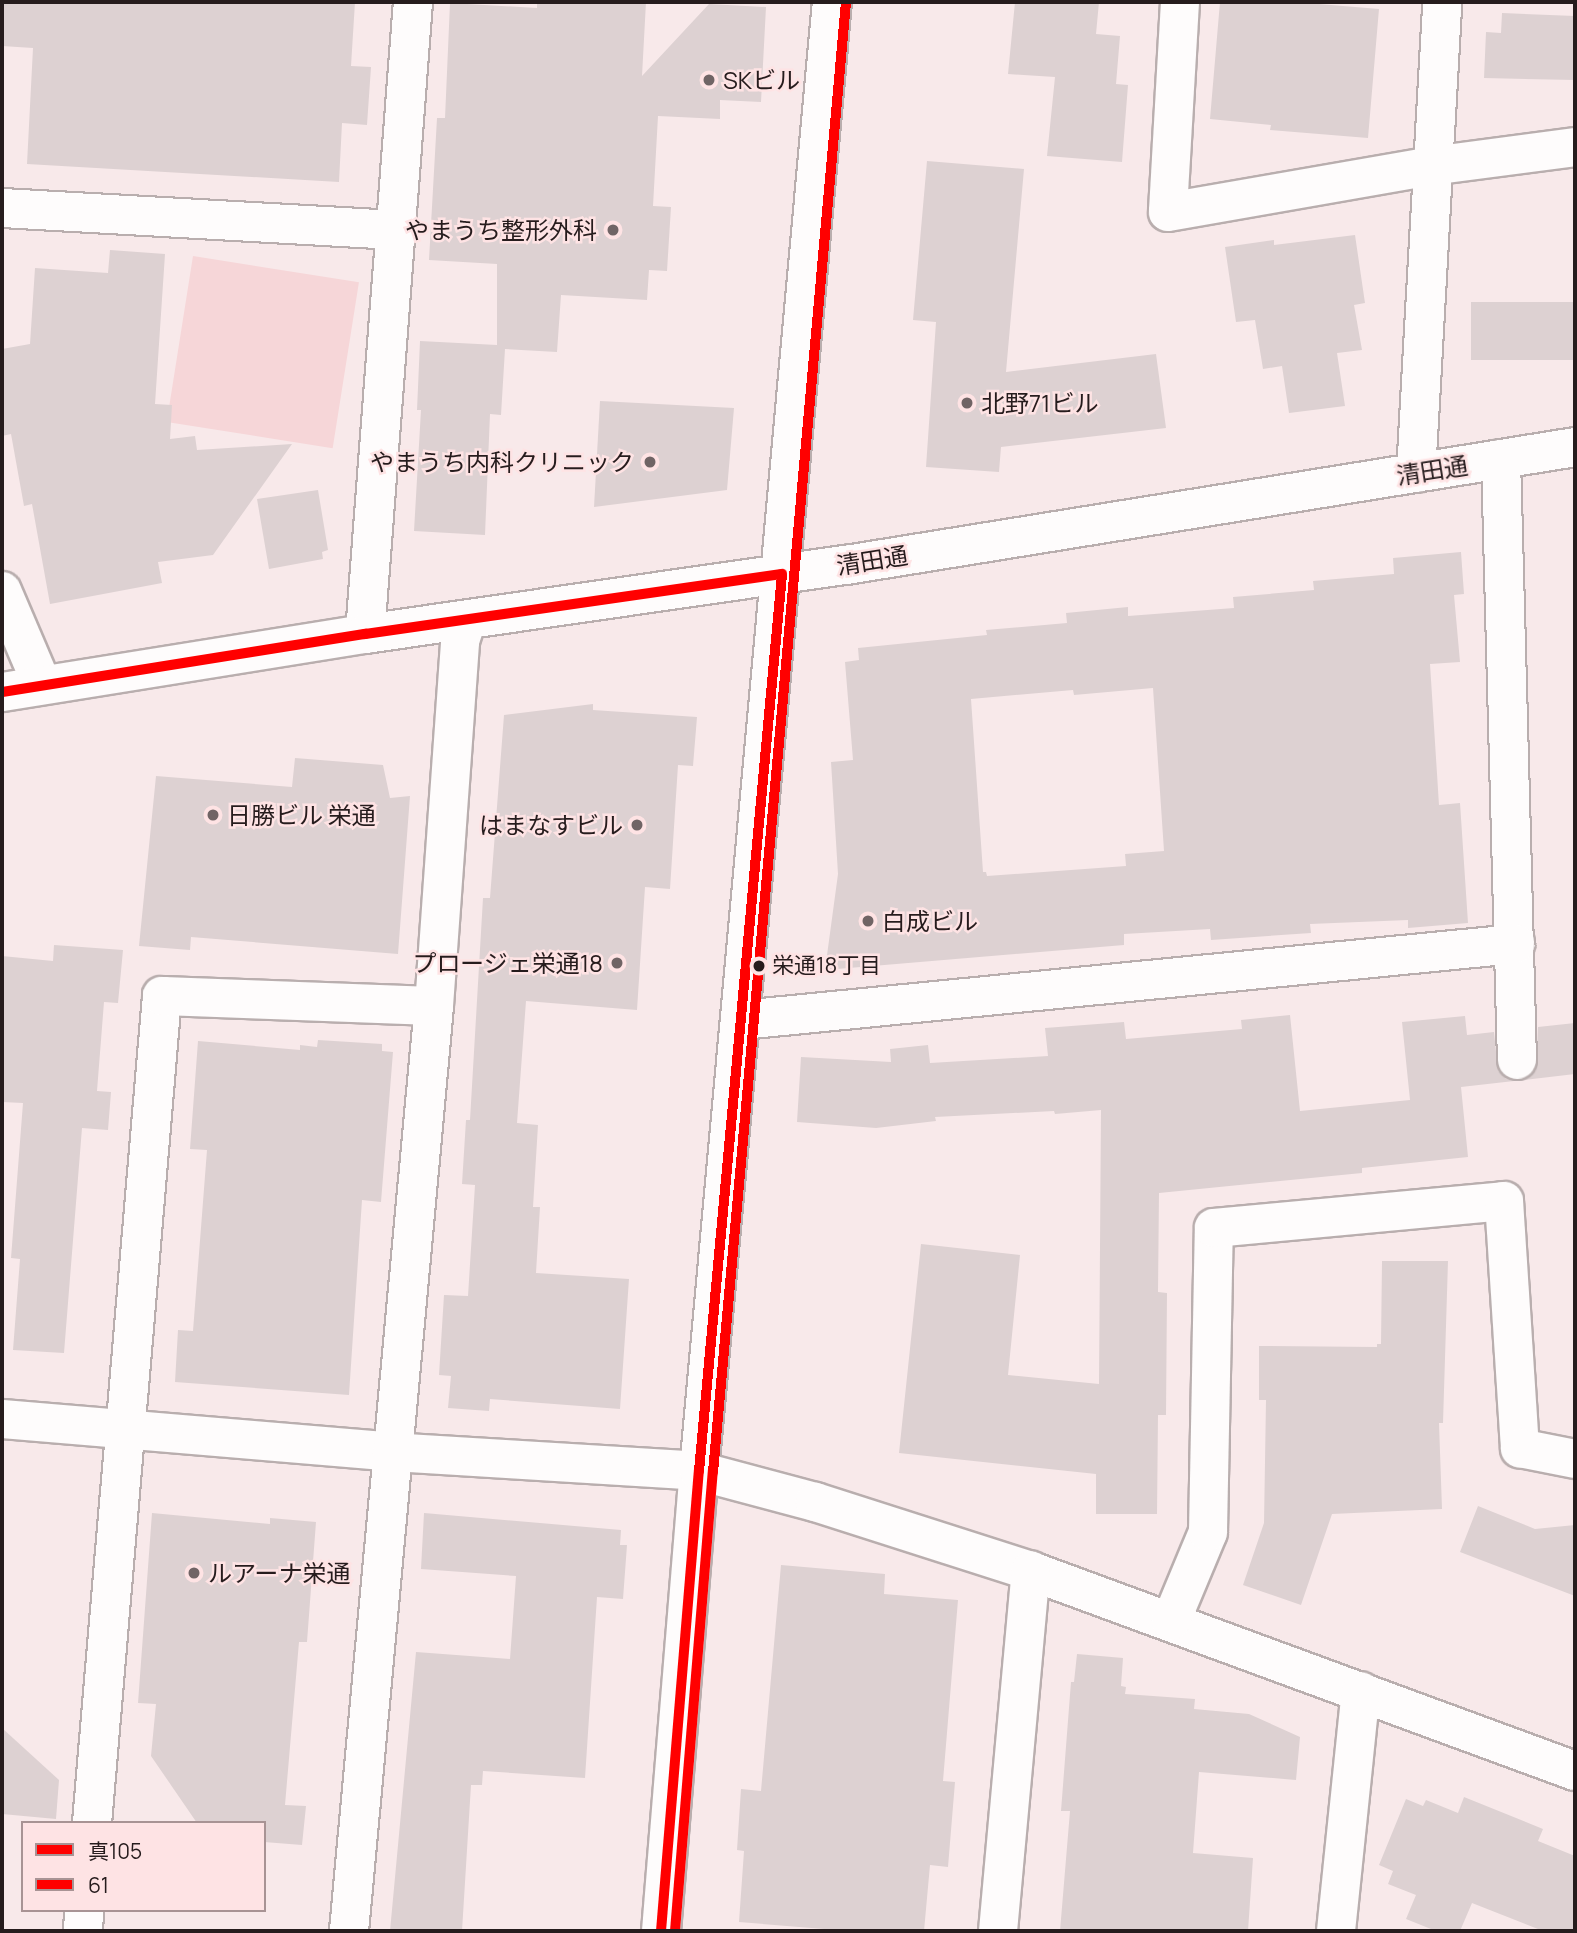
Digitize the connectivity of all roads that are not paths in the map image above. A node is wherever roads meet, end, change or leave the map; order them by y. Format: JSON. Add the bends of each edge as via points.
{"nodes":[{"id":1,"x":413,"y":2,"type":"edge"},
{"id":2,"x":832,"y":2,"type":"edge"},
{"id":3,"x":1180,"y":2,"type":"edge"},
{"id":4,"x":1442,"y":2,"type":"edge"},
{"id":5,"x":1575,"y":147,"type":"edge"},
{"id":6,"x":1431,"y":166,"type":"junction"},
{"id":7,"x":2,"y":208,"type":"edge"},
{"id":8,"x":396,"y":230,"type":"junction"},
{"id":9,"x":1575,"y":447,"type":"edge"},
{"id":10,"x":1501,"y":459,"type":"junction"},
{"id":11,"x":1416,"y":473,"type":"junction"},
{"id":12,"x":782,"y":575,"type":"junction"},
{"id":13,"x":2,"y":592,"type":"edge"},
{"id":14,"x":467,"y":620,"type":"junction"},
{"id":15,"x":365,"y":634,"type":"junction"},
{"id":16,"x":42,"y":685,"type":"junction"},
{"id":17,"x":2,"y":692,"type":"edge"},
{"id":18,"x":1515,"y":944,"type":"junction"},
{"id":19,"x":434,"y":1006,"type":"junction"},
{"id":20,"x":742,"y":1020,"type":"junction"},
{"id":21,"x":1517,"y":1060,"type":"dead end"},
{"id":22,"x":2,"y":1419,"type":"edge"},
{"id":23,"x":125,"y":1430,"type":"junction"},
{"id":24,"x":392,"y":1452,"type":"junction"},
{"id":25,"x":1575,"y":1460,"type":"edge"},
{"id":26,"x":699,"y":1471,"type":"junction"},
{"id":27,"x":1031,"y":1571,"type":"junction"},
{"id":28,"x":1171,"y":1621,"type":"junction"},
{"id":29,"x":1361,"y":1691,"type":"junction"},
{"id":30,"x":1575,"y":1771,"type":"edge"},
{"id":31,"x":92,"y":1821,"type":"edge"},
{"id":32,"x":84,"y":1912,"type":"edge"},
{"id":33,"x":83,"y":1931,"type":"edge"},
{"id":34,"x":349,"y":1931,"type":"edge"},
{"id":35,"x":661,"y":1931,"type":"edge"},
{"id":36,"x":998,"y":1931,"type":"edge"},
{"id":37,"x":1336,"y":1931,"type":"edge"}],
"edges":[{"from":1,"to":8,"type":"street"},
{"from":2,"to":12,"type":"street"},
{"from":3,"to":6,"type":"street","via":[[1168,212]]},
{"from":4,"to":6,"type":"street"},
{"from":5,"to":6,"type":"street"},
{"from":6,"to":11,"type":"street"},
{"from":7,"to":8,"type":"street"},
{"from":8,"to":15,"type":"street"},
{"from":9,"to":10,"type":"street","name":"清田通"},
{"from":10,"to":11,"type":"street","name":"清田通"},
{"from":10,"to":18,"type":"street"},
{"from":11,"to":12,"type":"street","name":"清田通"},
{"from":12,"to":14,"type":"street","name":"清田通"},
{"from":12,"to":20,"type":"street"},
{"from":13,"to":16,"type":"street"},
{"from":14,"to":15,"type":"street","name":"清田通"},
{"from":14,"to":19,"type":"street","via":[[460,641]]},
{"from":15,"to":16,"type":"street","name":"清田通"},
{"from":16,"to":17,"type":"street","name":"清田通"},
{"from":18,"to":20,"type":"street"},
{"from":18,"to":21,"type":"street"},
{"from":19,"to":23,"type":"street","via":[[162,996]]},
{"from":19,"to":24,"type":"street"},
{"from":20,"to":26,"type":"street"},
{"from":22,"to":23,"type":"street"},
{"from":23,"to":24,"type":"street"},
{"from":23,"to":31,"type":"street"},
{"from":24,"to":26,"type":"street"},
{"from":24,"to":34,"type":"street"},
{"from":25,"to":28,"type":"street","via":[[1520,1448],[1504,1202],[1214,1228],[1208,1532]]},
{"from":26,"to":27,"type":"street","via":[[815,1502]]},
{"from":26,"to":35,"type":"street"},
{"from":27,"to":28,"type":"street"},
{"from":27,"to":36,"type":"street"},
{"from":28,"to":29,"type":"street"},
{"from":29,"to":30,"type":"street"},
{"from":29,"to":37,"type":"street"},
{"from":32,"to":33,"type":"street"}]}
